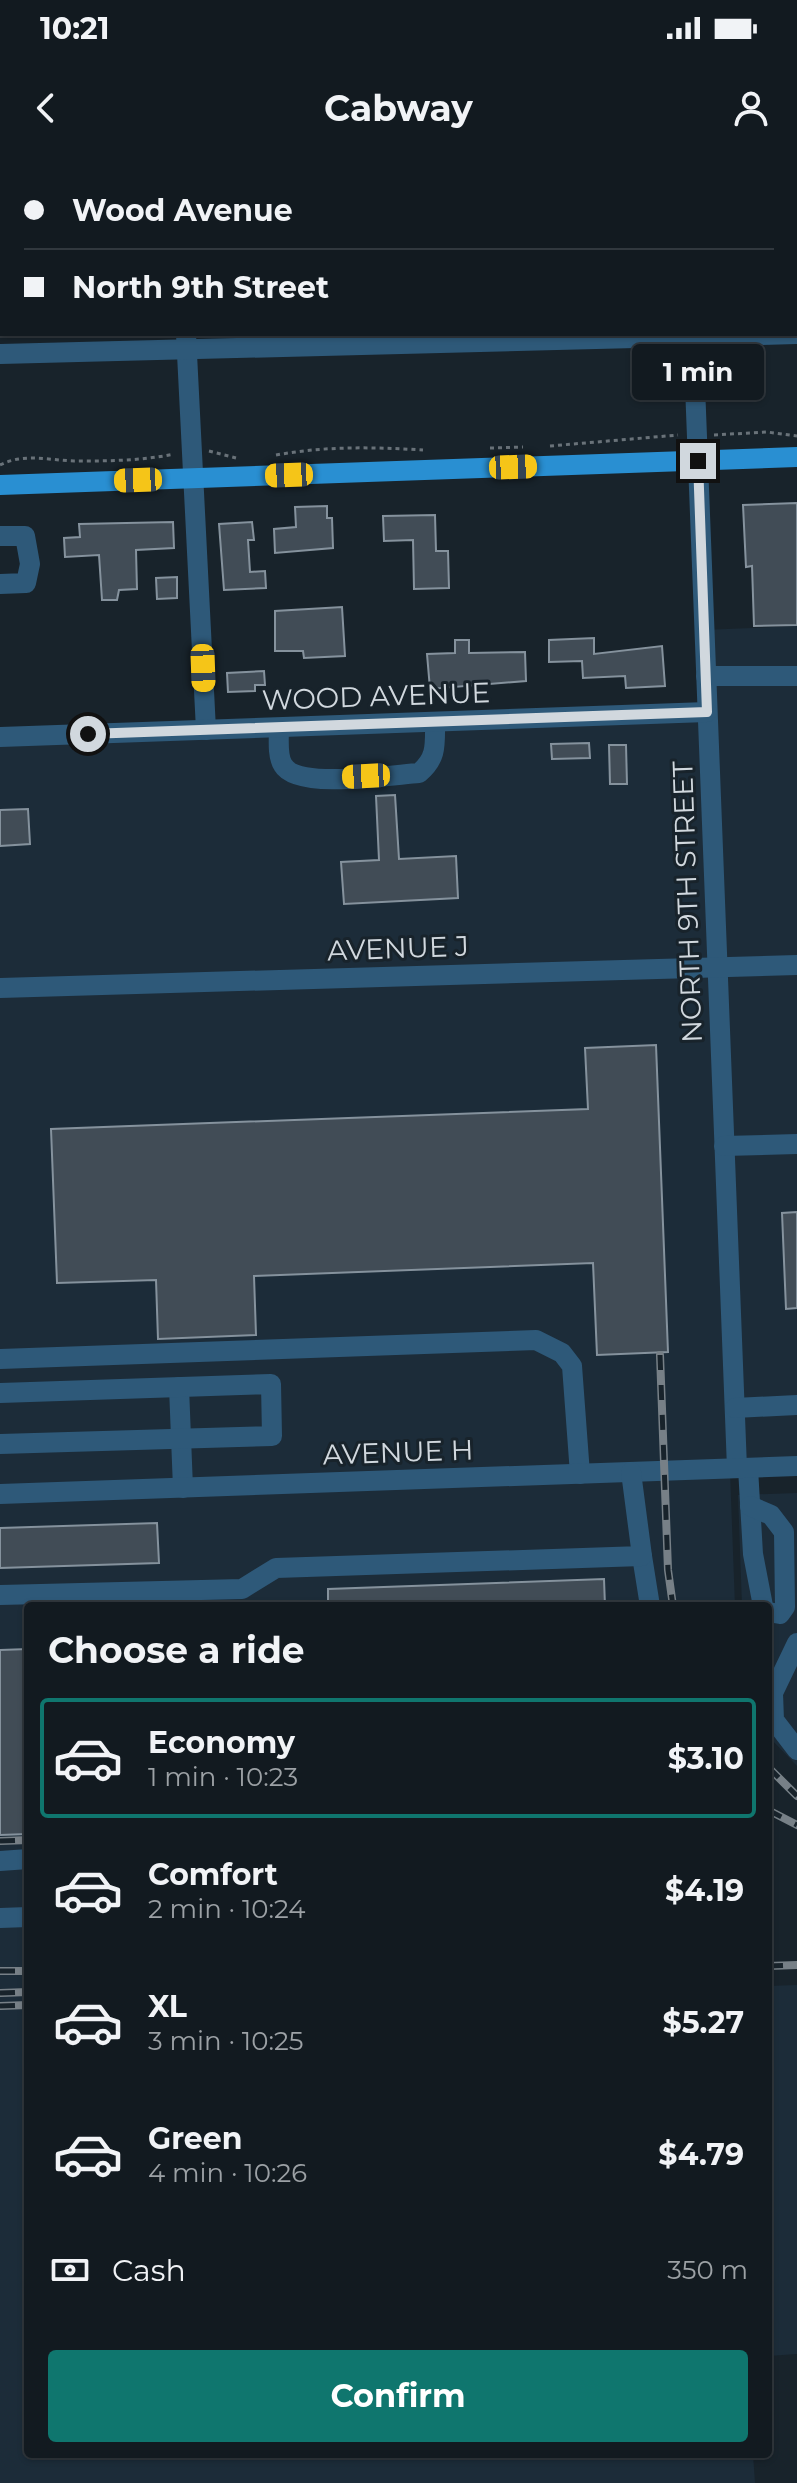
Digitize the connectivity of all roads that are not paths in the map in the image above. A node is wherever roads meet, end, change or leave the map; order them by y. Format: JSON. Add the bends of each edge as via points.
{"nodes":[{"id":1,"x":693,"y":336,"type":"edge"},
{"id":2,"x":186,"y":343,"type":"edge"},
{"id":3,"x":0,"y":354,"type":"edge"},
{"id":4,"x":797,"y":457,"type":"edge"},
{"id":5,"x":698,"y":461,"type":"junction"},
{"id":6,"x":194,"y":478,"type":"junction"},
{"id":7,"x":0,"y":485,"type":"edge"},
{"id":8,"x":0,"y":536,"type":"edge"},
{"id":9,"x":0,"y":584,"type":"edge"},
{"id":10,"x":706,"y":676,"type":"junction"},
{"id":11,"x":797,"y":676,"type":"edge"},
{"id":12,"x":707,"y":712,"type":"junction"},
{"id":13,"x":435,"y":722,"type":"junction"},
{"id":14,"x":279,"y":728,"type":"junction"},
{"id":15,"x":206,"y":730,"type":"junction"},
{"id":16,"x":0,"y":737,"type":"edge"},
{"id":17,"x":797,"y":965,"type":"edge"},
{"id":18,"x":718,"y":967,"type":"junction"},
{"id":19,"x":0,"y":988,"type":"edge"},
{"id":20,"x":797,"y":1144,"type":"edge"},
{"id":21,"x":724,"y":1146,"type":"junction"},
{"id":22,"x":0,"y":1359,"type":"edge"},
{"id":23,"x":179,"y":1387,"type":"junction"},
{"id":24,"x":0,"y":1393,"type":"edge"},
{"id":25,"x":797,"y":1405,"type":"edge"},
{"id":26,"x":735,"y":1408,"type":"junction"},
{"id":27,"x":182,"y":1439,"type":"junction"},
{"id":28,"x":0,"y":1444,"type":"edge"},
{"id":29,"x":797,"y":1466,"type":"edge"},
{"id":30,"x":743,"y":1468,"type":"junction"},
{"id":31,"x":631,"y":1472,"type":"junction"},
{"id":32,"x":580,"y":1474,"type":"junction"},
{"id":33,"x":183,"y":1488,"type":"junction"},
{"id":34,"x":0,"y":1494,"type":"edge"},
{"id":35,"x":750,"y":1506,"type":"junction"},
{"id":36,"x":642,"y":1556,"type":"junction"},
{"id":37,"x":0,"y":1595,"type":"edge"},
{"id":38,"x":649,"y":1602,"type":"edge"},
{"id":39,"x":762,"y":1602,"type":"edge"},
{"id":40,"x":772,"y":1613,"type":"edge"},
{"id":41,"x":797,"y":1643,"type":"edge"},
{"id":42,"x":797,"y":1750,"type":"edge"},
{"id":43,"x":24,"y":1859,"type":"edge"},
{"id":44,"x":0,"y":1861,"type":"edge"},
{"id":45,"x":24,"y":1917,"type":"edge"},
{"id":46,"x":0,"y":1918,"type":"edge"}],
"edges":[{"from":1,"to":2,"type":"street"},
{"from":1,"to":5,"type":"street","name":"NORTH 9TH STREET"},
{"from":2,"to":3,"type":"street"},
{"from":2,"to":6,"type":"street"},
{"from":4,"to":5,"type":"main road"},
{"from":5,"to":6,"type":"main road"},
{"from":5,"to":10,"type":"street","name":"NORTH 9TH STREET"},
{"from":6,"to":7,"type":"main road"},
{"from":6,"to":15,"type":"street"},
{"from":8,"to":9,"type":"street","via":[[25,536],[30,564],[26,583]]},
{"from":10,"to":11,"type":"street"},
{"from":10,"to":12,"type":"street","name":"NORTH 9TH STREET"},
{"from":12,"to":13,"type":"street","name":"WOOD AVENUE"},
{"from":12,"to":18,"type":"street","name":"NORTH 9TH STREET"},
{"from":13,"to":14,"type":"street","name":"WOOD AVENUE"},
{"from":13,"to":14,"type":"street","via":[[436,750],[419,773],[312,779],[292,775],[281,763]]},
{"from":14,"to":15,"type":"street","name":"WOOD AVENUE"},
{"from":15,"to":16,"type":"street","name":"WOOD AVENUE"},
{"from":17,"to":18,"type":"street","name":"AVENUE J"},
{"from":18,"to":19,"type":"street","name":"AVENUE J"},
{"from":18,"to":21,"type":"street","name":"NORTH 9TH STREET"},
{"from":20,"to":21,"type":"street"},
{"from":21,"to":26,"type":"street","name":"NORTH 9TH STREET"},
{"from":22,"to":32,"type":"street","via":[[536,1340],[562,1353],[572,1366]]},
{"from":23,"to":24,"type":"street"},
{"from":23,"to":27,"type":"street"},
{"from":23,"to":27,"type":"street","via":[[271,1384],[272,1436]]},
{"from":25,"to":26,"type":"street"},
{"from":26,"to":30,"type":"street","name":"NORTH 9TH STREET"},
{"from":27,"to":28,"type":"street"},
{"from":27,"to":33,"type":"street"},
{"from":29,"to":30,"type":"street","name":"AVENUE H"},
{"from":30,"to":31,"type":"street","name":"AVENUE H"},
{"from":30,"to":35,"type":"street","name":"NORTH 9TH STREET"},
{"from":31,"to":32,"type":"street","name":"AVENUE H"},
{"from":31,"to":36,"type":"street"},
{"from":32,"to":33,"type":"street","name":"AVENUE H"},
{"from":33,"to":34,"type":"street","name":"AVENUE H"},
{"from":35,"to":39,"type":"street","name":"NORTH 9TH STREET"},
{"from":35,"to":40,"type":"street","via":[[771,1515],[784,1532],[785,1607],[780,1614]]},
{"from":36,"to":37,"type":"street","via":[[276,1568],[242,1589]]},
{"from":36,"to":38,"type":"street"},
{"from":41,"to":42,"type":"street","via":[[773,1693],[774,1720]]},
{"from":43,"to":44,"type":"street"},
{"from":45,"to":46,"type":"street"}]}
